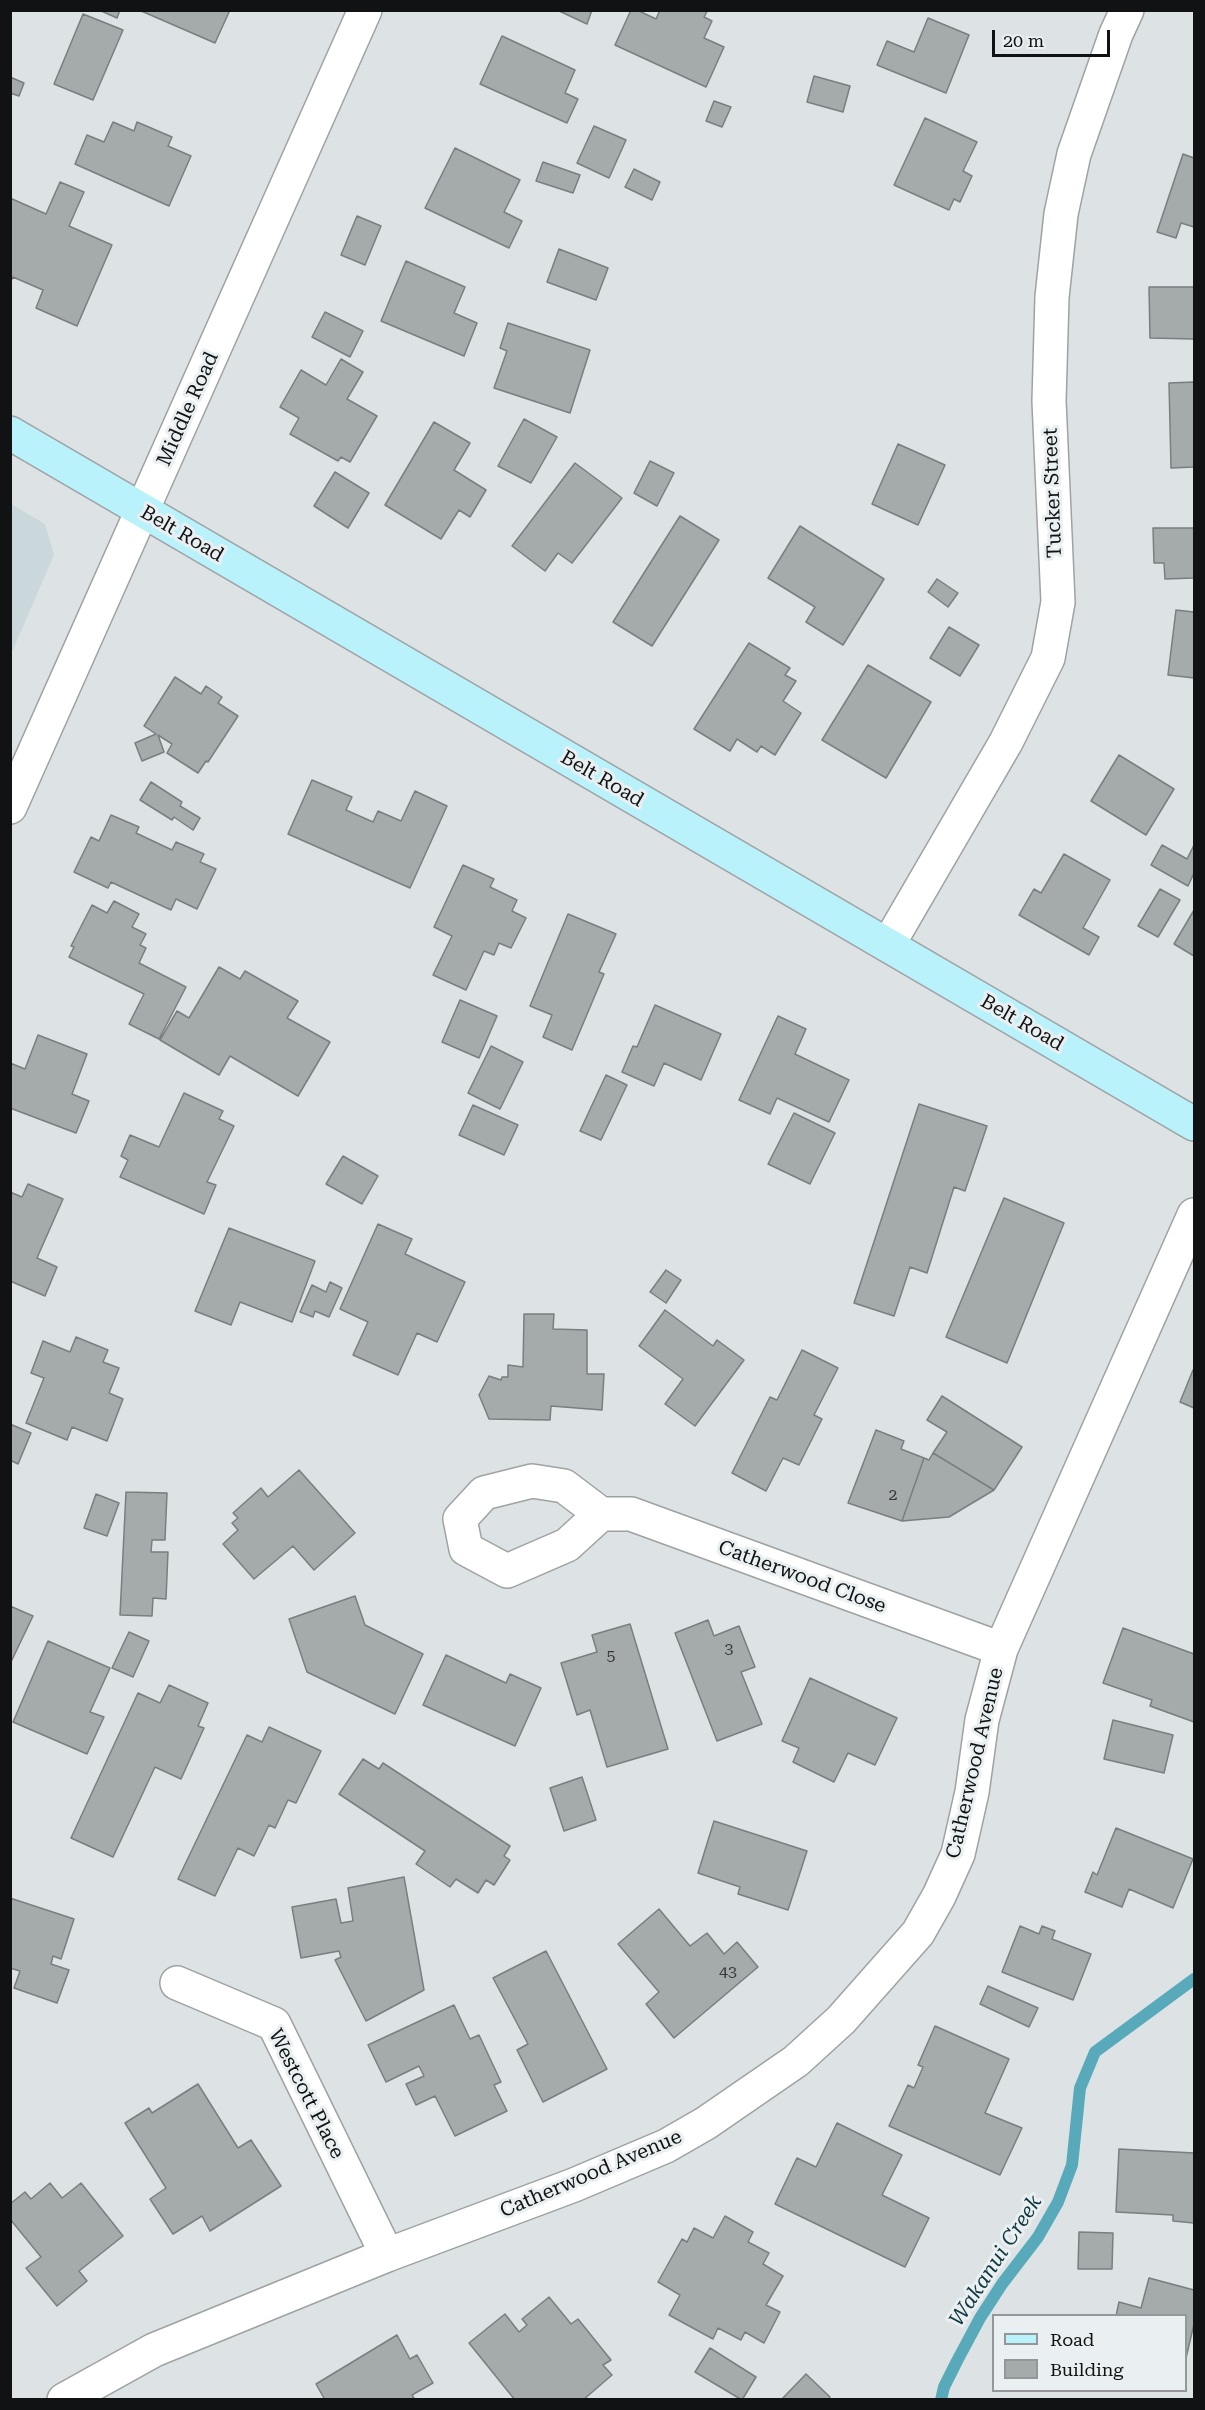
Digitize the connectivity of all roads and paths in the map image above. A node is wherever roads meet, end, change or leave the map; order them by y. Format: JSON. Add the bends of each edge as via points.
{"nodes":[{"id":1,"x":365,"y":10,"type":"edge"},
{"id":2,"x":1127,"y":10,"type":"edge"},
{"id":3,"x":10,"y":433,"type":"edge"},
{"id":4,"x":142,"y":511,"type":"junction"},
{"id":5,"x":10,"y":807,"type":"edge"},
{"id":6,"x":888,"y":945,"type":"junction"},
{"id":7,"x":1194,"y":1124,"type":"edge"},
{"id":8,"x":1194,"y":1215,"type":"edge"},
{"id":9,"x":601,"y":1515,"type":"dead end"},
{"id":10,"x":1001,"y":1650,"type":"junction"},
{"id":11,"x":177,"y":1983,"type":"dead end"},
{"id":12,"x":387,"y":2255,"type":"junction"},
{"id":13,"x":64,"y":2400,"type":"edge"}],
"edges":[{"from":1,"to":4,"type":"street","name":"Middle Road"},
{"from":2,"to":6,"type":"street","name":"Tucker Street","via":[[1074,154],[1060,226],[1052,297],[1049,401],[1058,602],[1048,658],[1006,742]]},
{"from":3,"to":4,"type":"street","name":"Belt Road"},
{"from":4,"to":5,"type":"street","name":"Middle Road"},
{"from":4,"to":6,"type":"street","name":"Belt Road"},
{"from":6,"to":7,"type":"street","name":"Belt Road"},
{"from":8,"to":10,"type":"street","name":"Catherwood Avenue"},
{"from":9,"to":10,"type":"street","name":"Catherwood Close","via":[[630,1514]]},
{"from":10,"to":12,"type":"street","name":"Catherwood Avenue","via":[[982,1720],[958,1854],[918,1933],[841,2020],[796,2061],[666,2146]]},
{"from":11,"to":12,"type":"street","name":"Westcott Place","via":[[274,2024]]},
{"from":12,"to":13,"type":"street","name":"Catherwood Avenue","via":[[154,2350]]}]}
